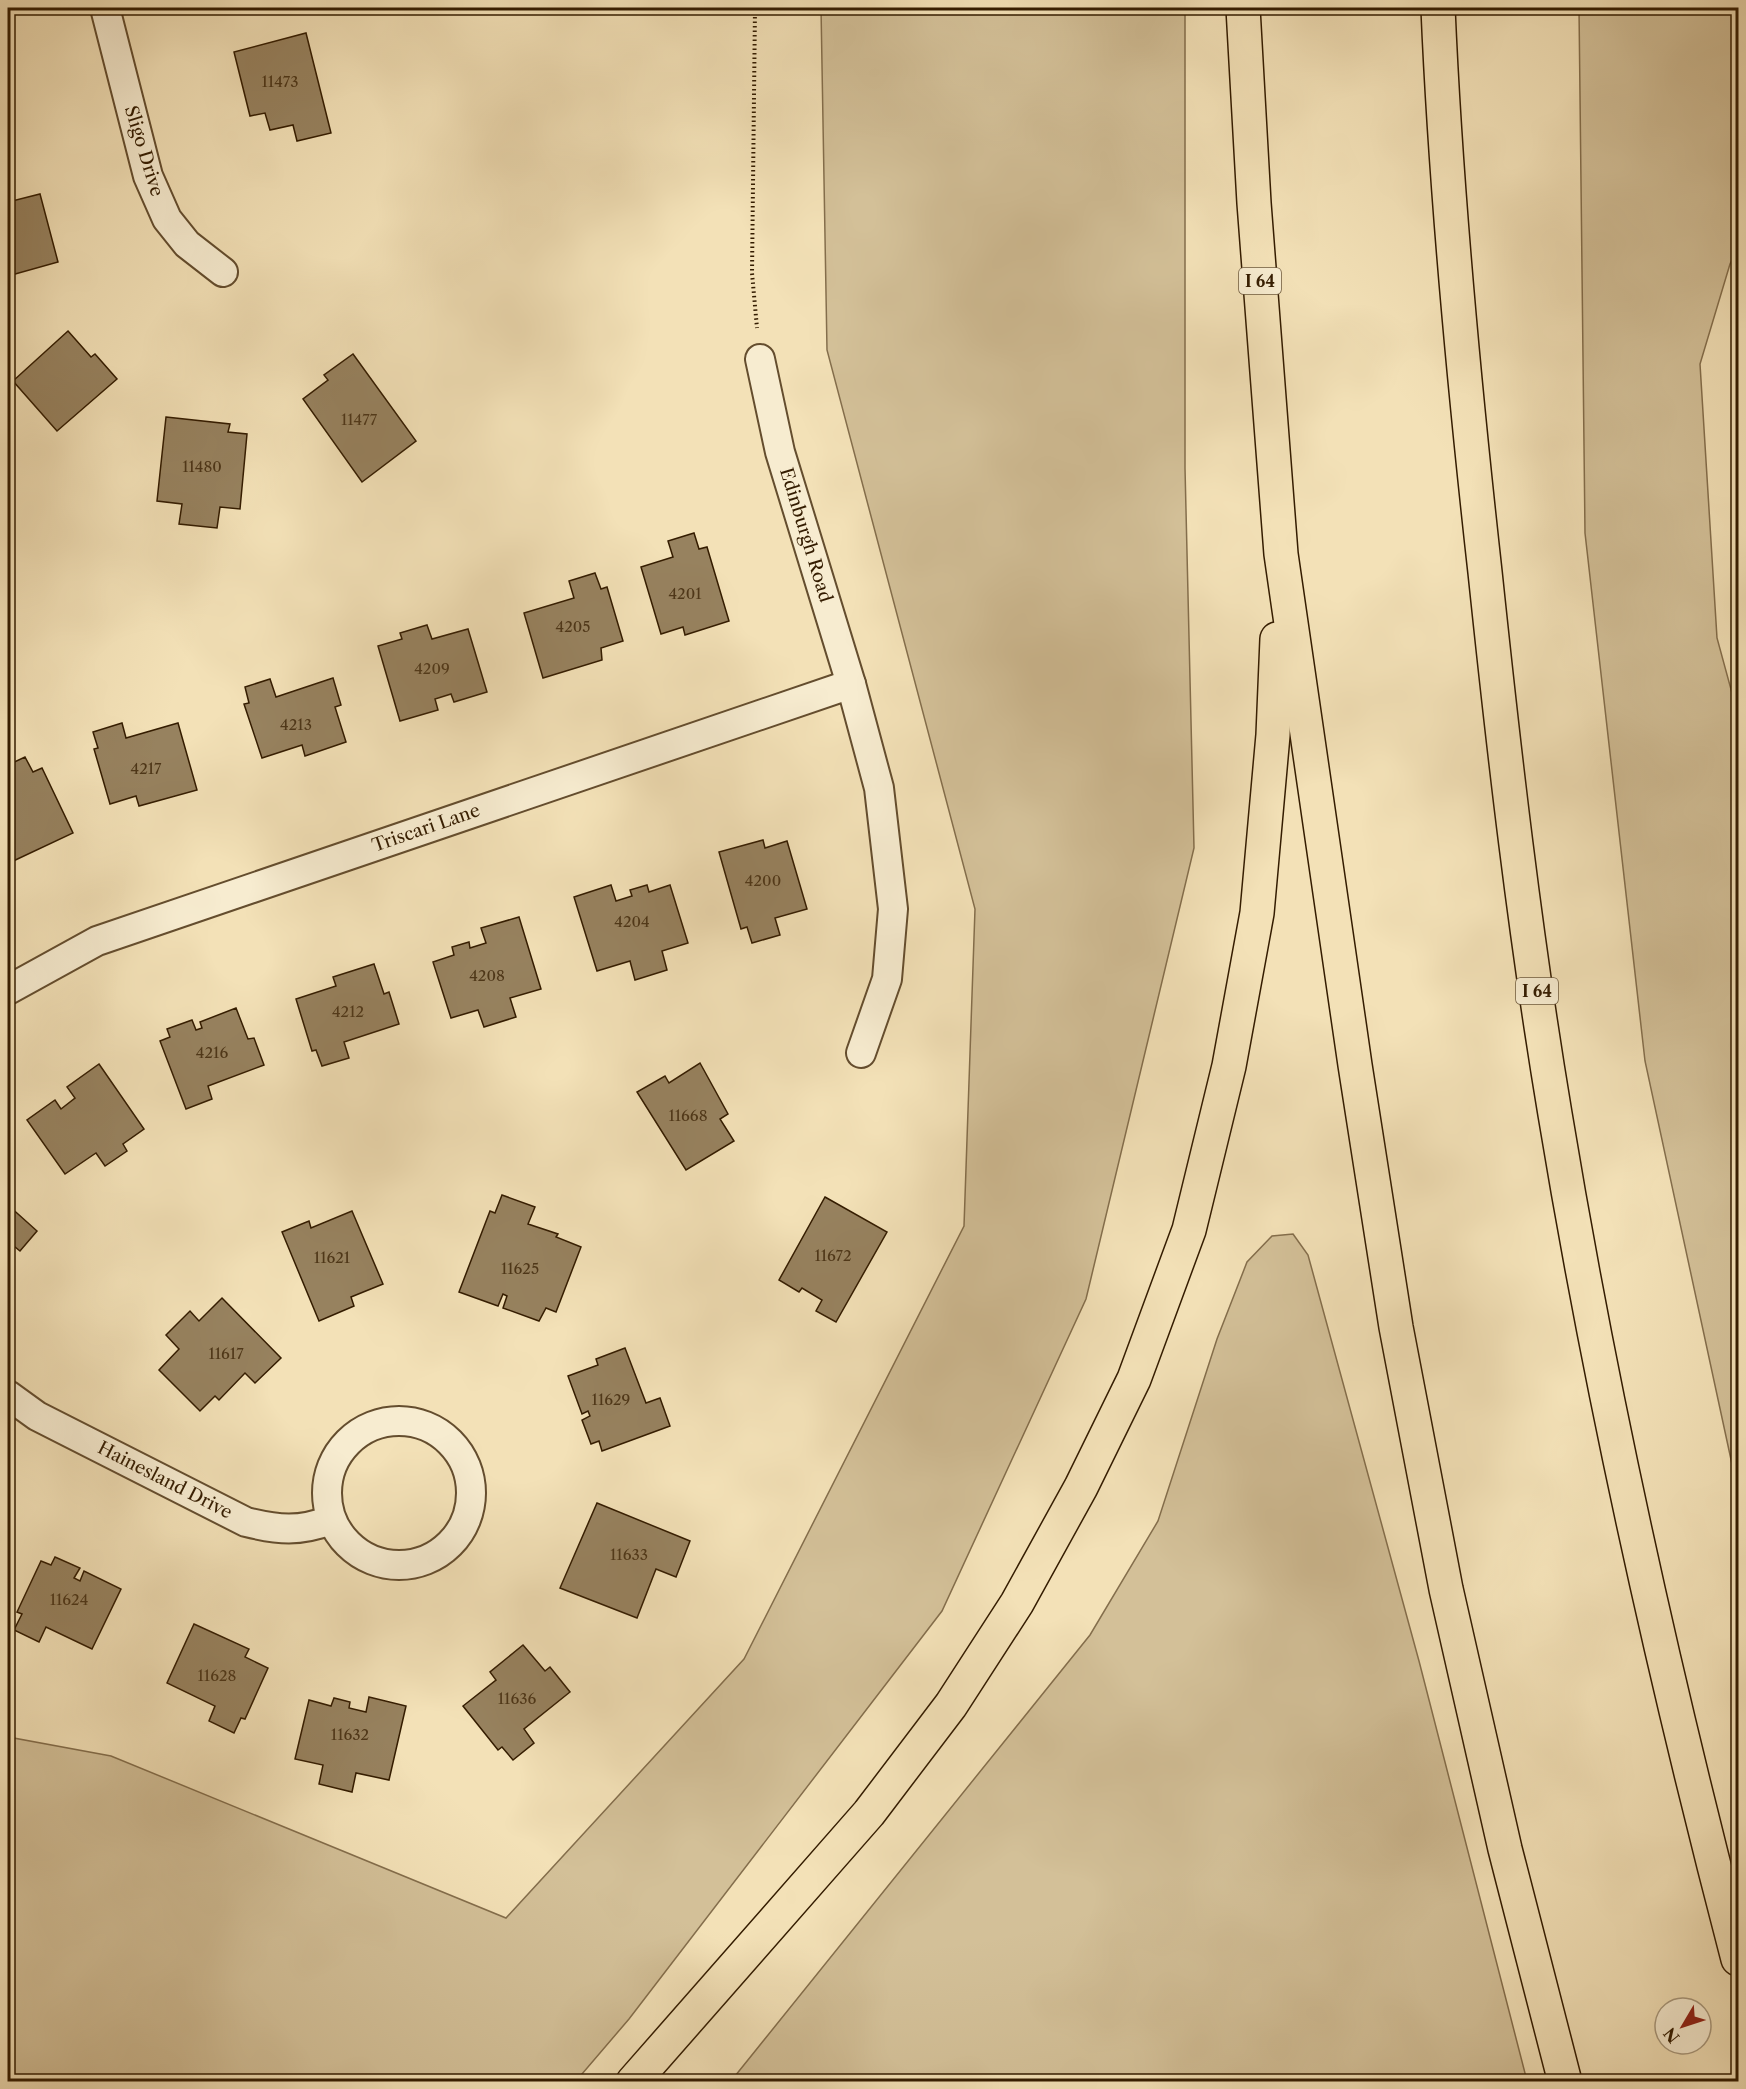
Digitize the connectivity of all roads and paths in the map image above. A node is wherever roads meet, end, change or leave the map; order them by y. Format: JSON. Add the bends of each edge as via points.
{"nodes":[{"id":1,"x":105,"y":8,"type":"edge"},
{"id":2,"x":755,"y":8,"type":"edge"},
{"id":3,"x":1243,"y":8,"type":"edge"},
{"id":4,"x":1438,"y":8,"type":"edge"},
{"id":5,"x":223,"y":272,"type":"dead end"},
{"id":6,"x":760,"y":359,"type":"joint"},
{"id":7,"x":1281,"y":554,"type":"junction"},
{"id":8,"x":851,"y":684,"type":"junction"},
{"id":9,"x":8,"y":990,"type":"edge"},
{"id":10,"x":861,"y":1053,"type":"dead end"},
{"id":11,"x":8,"y":1395,"type":"edge"},
{"id":12,"x":332,"y":1520,"type":"junction"},
{"id":13,"x":1738,"y":1959,"type":"edge"},
{"id":14,"x":633,"y":2082,"type":"edge"},
{"id":15,"x":1565,"y":2082,"type":"edge"}],
"edges":[{"from":1,"to":5,"type":"street","name":"Sligo Drive","via":[[148,176],[167,219],[187,244]]},
{"from":2,"to":6,"type":"path","via":[[752,273]]},
{"from":3,"to":7,"type":"highway","number":"I 64"},
{"from":4,"to":13,"type":"highway","number":"I 64","via":[[1443,127],[1462,361],[1517,851],[1554,1108],[1601,1374],[1657,1634]]},
{"from":6,"to":8,"type":"street","name":"Edinburgh Road","via":[[780,452]]},
{"from":7,"to":14,"type":"highway","via":[[1273,735],[1255,924],[1230,1066],[1189,1230],[1134,1379],[1081,1487],[1017,1603],[951,1705],[869,1813]]},
{"from":7,"to":15,"type":"highway","number":"I 64","via":[[1316,810],[1396,1327],[1446,1589],[1497,1815]]},
{"from":8,"to":9,"type":"street","name":"Triscari Lane","via":[[97,941]]},
{"from":8,"to":10,"type":"street","name":"Edinburgh Road","via":[[879,788],[893,909],[887,979]]},
{"from":11,"to":12,"type":"street","name":"Hainesland Drive","via":[[37,1416],[246,1522],[277,1529],[308,1528]]},
{"from":12,"to":12,"type":"street","via":[[361,1556],[383,1564],[406,1566],[429,1560],[449,1548],[463,1529],[471,1506],[471,1482],[464,1459],[448,1440],[428,1426],[405,1421],[373,1426],[358,1433],[341,1450],[330,1472],[327,1496]]}]}
